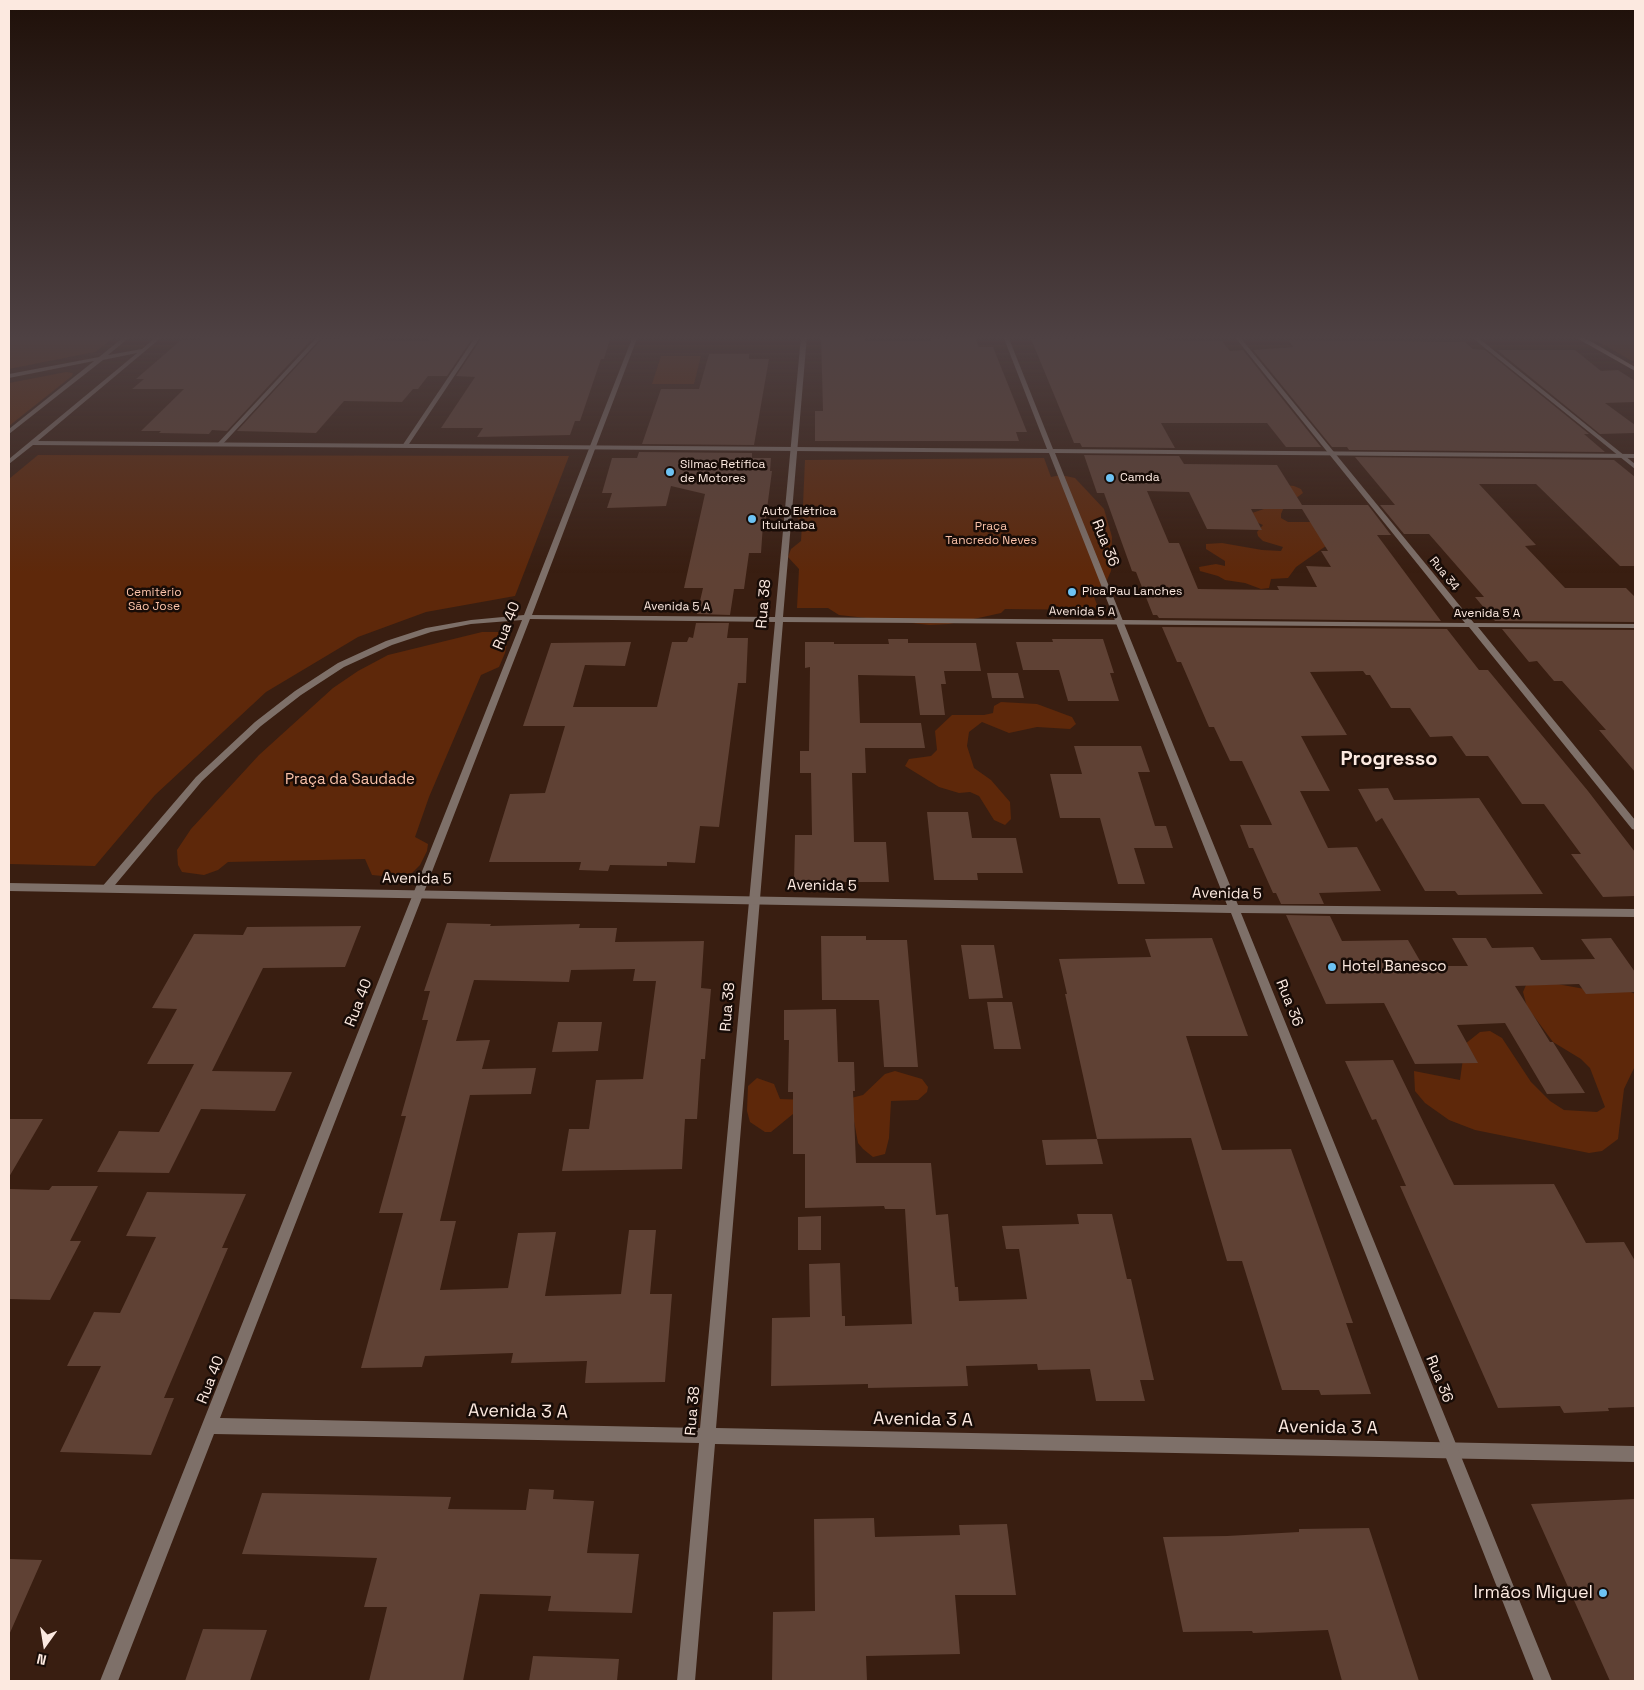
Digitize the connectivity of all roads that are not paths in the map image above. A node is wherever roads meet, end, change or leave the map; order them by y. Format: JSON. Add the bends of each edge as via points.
{"nodes":[{"id":1,"x":30,"y":415,"type":"edge"},
{"id":2,"x":67,"y":415,"type":"edge"},
{"id":3,"x":247,"y":415,"type":"edge"},
{"id":4,"x":426,"y":415,"type":"edge"},
{"id":5,"x":606,"y":415,"type":"edge"},
{"id":6,"x":797,"y":415,"type":"edge"},
{"id":7,"x":1037,"y":415,"type":"edge"},
{"id":8,"x":1300,"y":415,"type":"edge"},
{"id":9,"x":1570,"y":415,"type":"edge"},
{"id":10,"x":9,"y":432,"type":"edge"},
{"id":11,"x":33,"y":443,"type":"junction"},
{"id":12,"x":219,"y":445,"type":"junction"},
{"id":13,"x":405,"y":446,"type":"junction"},
{"id":14,"x":594,"y":448,"type":"junction"},
{"id":15,"x":794,"y":449,"type":"junction"},
{"id":16,"x":1051,"y":451,"type":"junction"},
{"id":17,"x":1331,"y":453,"type":"junction"},
{"id":18,"x":1621,"y":456,"type":"junction"},
{"id":19,"x":1635,"y":456,"type":"edge"},
{"id":20,"x":9,"y":462,"type":"edge"},
{"id":21,"x":1635,"y":467,"type":"edge"},
{"id":22,"x":528,"y":617,"type":"junction"},
{"id":23,"x":779,"y":620,"type":"junction"},
{"id":24,"x":1119,"y":623,"type":"junction"},
{"id":25,"x":1471,"y":625,"type":"junction"},
{"id":26,"x":1635,"y":626,"type":"edge"},
{"id":27,"x":1635,"y":826,"type":"edge"},
{"id":28,"x":9,"y":887,"type":"edge"},
{"id":29,"x":106,"y":888,"type":"junction"},
{"id":30,"x":419,"y":894,"type":"junction"},
{"id":31,"x":754,"y":900,"type":"junction"},
{"id":32,"x":1234,"y":909,"type":"junction"},
{"id":33,"x":1635,"y":913,"type":"edge"},
{"id":34,"x":210,"y":1426,"type":"junction"},
{"id":35,"x":707,"y":1436,"type":"junction"},
{"id":36,"x":1450,"y":1450,"type":"junction"},
{"id":37,"x":1635,"y":1454,"type":"edge"},
{"id":38,"x":109,"y":1681,"type":"edge"},
{"id":39,"x":686,"y":1681,"type":"edge"},
{"id":40,"x":1543,"y":1681,"type":"edge"}],
"edges":[{"from":1,"to":10,"type":"street"},
{"from":2,"to":11,"type":"street"},
{"from":3,"to":12,"type":"street"},
{"from":4,"to":13,"type":"street"},
{"from":5,"to":14,"type":"street","name":"Rua 40"},
{"from":6,"to":15,"type":"street","name":"Rua 38"},
{"from":7,"to":16,"type":"street","name":"Rua 36"},
{"from":8,"to":17,"type":"street","name":"Rua 34"},
{"from":9,"to":18,"type":"street"},
{"from":11,"to":12,"type":"street"},
{"from":11,"to":20,"type":"street"},
{"from":12,"to":13,"type":"street"},
{"from":13,"to":14,"type":"street"},
{"from":14,"to":15,"type":"street"},
{"from":14,"to":22,"type":"street","name":"Rua 40"},
{"from":15,"to":16,"type":"street"},
{"from":15,"to":23,"type":"street","name":"Rua 38"},
{"from":16,"to":17,"type":"street"},
{"from":16,"to":24,"type":"street","name":"Rua 36"},
{"from":17,"to":18,"type":"street"},
{"from":17,"to":25,"type":"street","name":"Rua 34"},
{"from":18,"to":19,"type":"street"},
{"from":18,"to":21,"type":"street"},
{"from":22,"to":23,"type":"street","name":"Avenida 5 A"},
{"from":22,"to":29,"type":"street","via":[[429,630],[389,643],[334,670],[258,724],[199,779]]},
{"from":22,"to":30,"type":"street","name":"Rua 40"},
{"from":23,"to":24,"type":"street","name":"Avenida 5 A"},
{"from":23,"to":31,"type":"street","name":"Rua 38"},
{"from":24,"to":25,"type":"street","name":"Avenida 5 A"},
{"from":24,"to":32,"type":"street","name":"Rua 36"},
{"from":25,"to":26,"type":"street","name":"Avenida 5 A"},
{"from":25,"to":27,"type":"street","name":"Rua 34"},
{"from":28,"to":29,"type":"street","name":"Avenida 5"},
{"from":29,"to":30,"type":"street","name":"Avenida 5"},
{"from":30,"to":31,"type":"street","name":"Avenida 5"},
{"from":30,"to":34,"type":"street","name":"Rua 40"},
{"from":31,"to":32,"type":"street","name":"Avenida 5"},
{"from":31,"to":35,"type":"street","name":"Rua 38"},
{"from":32,"to":33,"type":"street","name":"Avenida 5"},
{"from":32,"to":36,"type":"street","name":"Rua 36"},
{"from":34,"to":35,"type":"street","name":"Avenida 3 A"},
{"from":34,"to":38,"type":"street","name":"Rua 40"},
{"from":35,"to":36,"type":"street","name":"Avenida 3 A"},
{"from":35,"to":39,"type":"street","name":"Rua 38"},
{"from":36,"to":37,"type":"street","name":"Avenida 3 A"},
{"from":36,"to":40,"type":"street","name":"Rua 36"}]}
